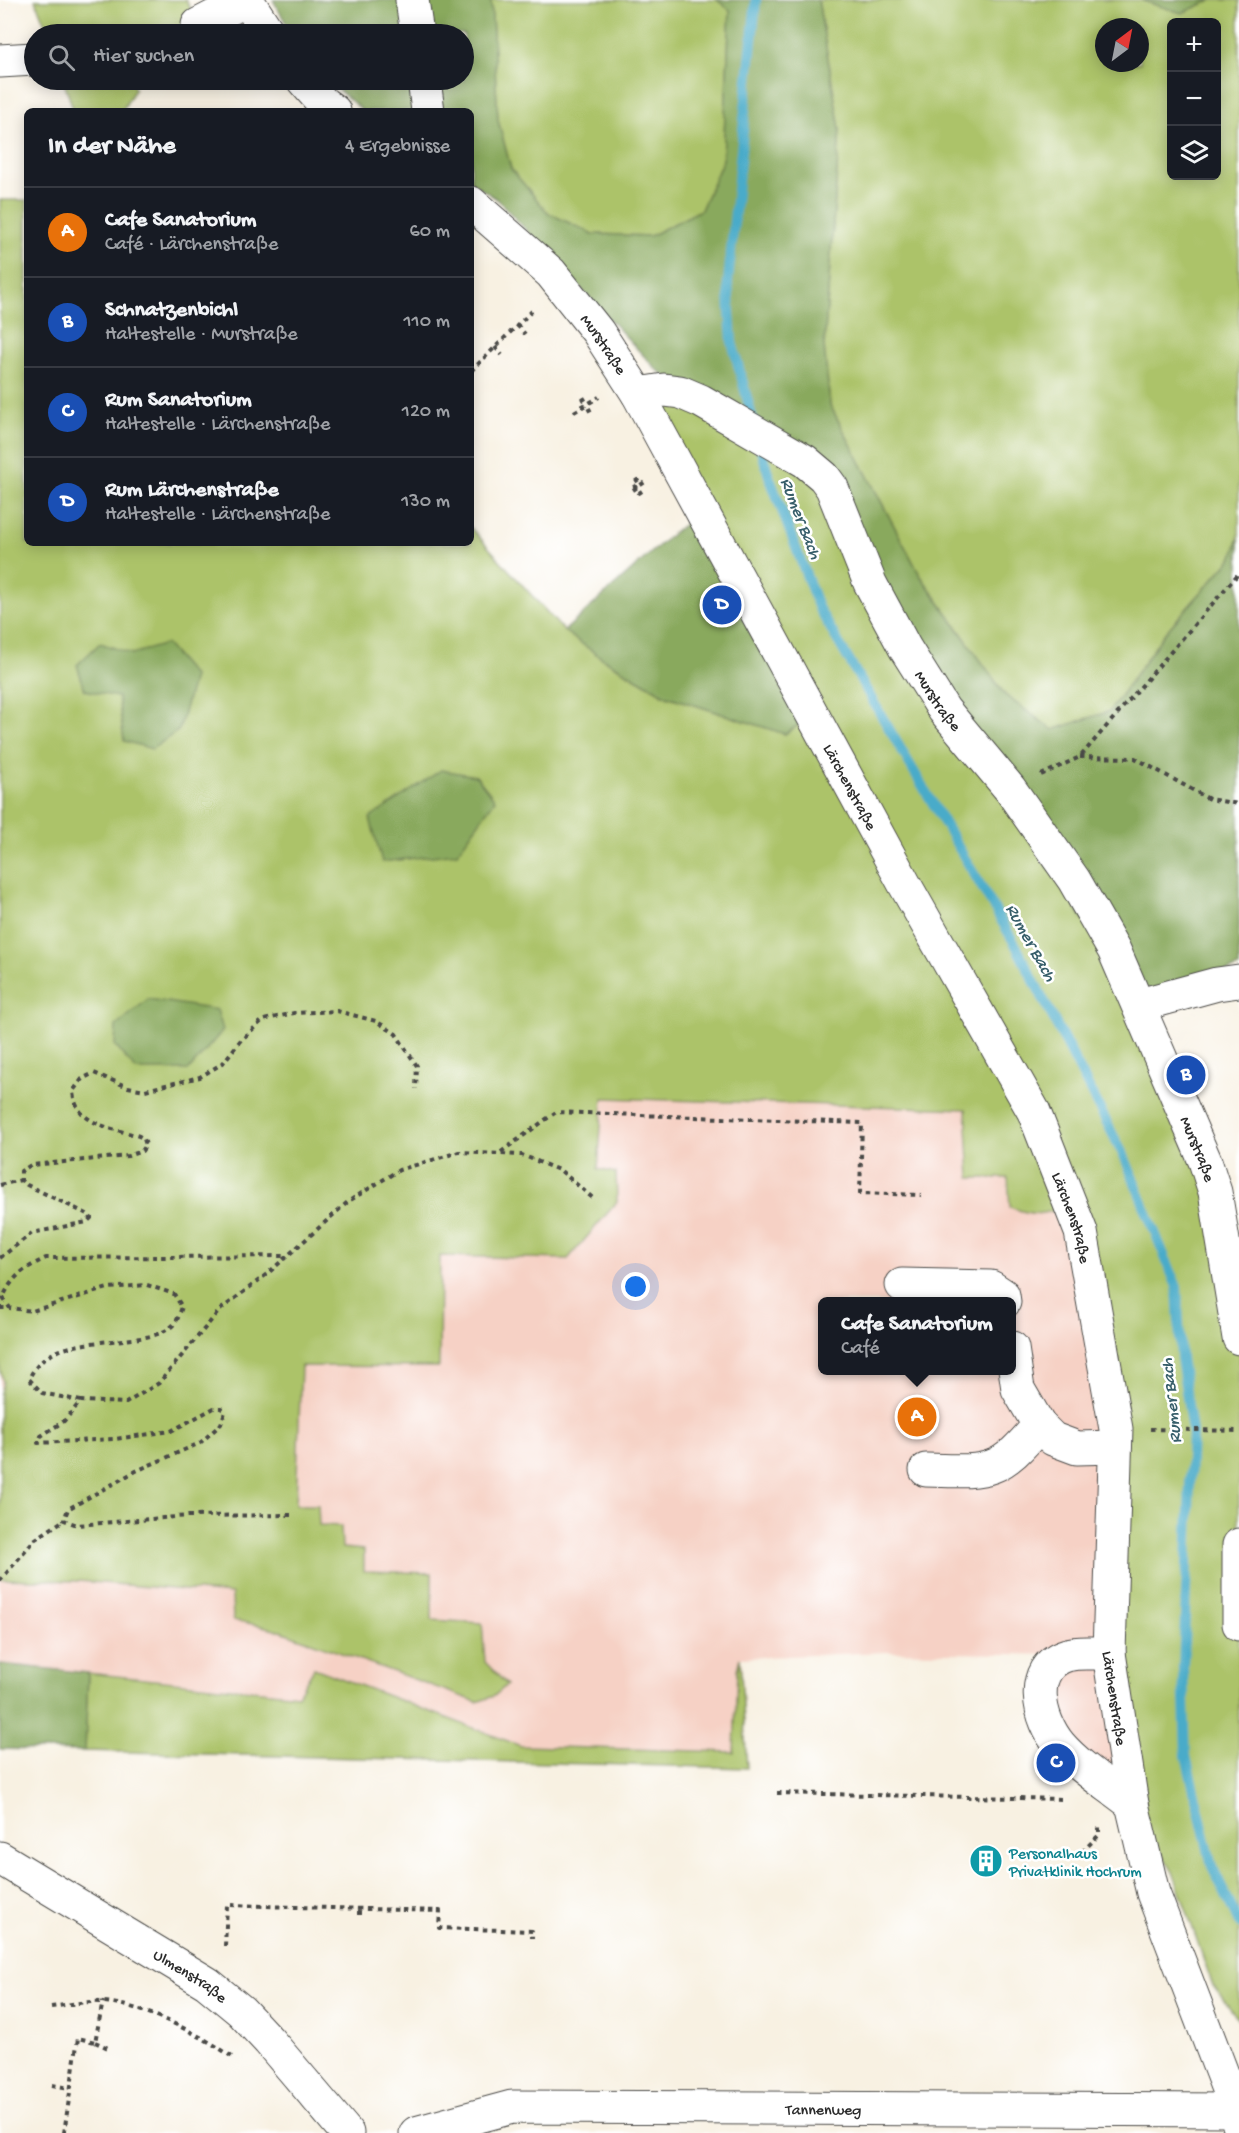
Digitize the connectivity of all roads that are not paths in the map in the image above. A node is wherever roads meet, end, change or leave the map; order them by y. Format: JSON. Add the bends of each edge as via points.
{"nodes":[{"id":1,"x":246,"y":0,"type":"edge"},
{"id":2,"x":412,"y":0,"type":"edge"},
{"id":3,"x":200,"y":24,"type":"edge"},
{"id":4,"x":262,"y":24,"type":"edge"},
{"id":5,"x":416,"y":24,"type":"edge"},
{"id":6,"x":24,"y":60,"type":"edge"},
{"id":7,"x":0,"y":61,"type":"edge"},
{"id":8,"x":312,"y":90,"type":"edge"},
{"id":9,"x":425,"y":90,"type":"edge"},
{"id":10,"x":330,"y":108,"type":"edge"},
{"id":11,"x":428,"y":108,"type":"edge"},
{"id":12,"x":474,"y":206,"type":"edge"},
{"id":13,"x":638,"y":394,"type":"junction"},
{"id":14,"x":1239,"y":981,"type":"edge"},
{"id":15,"x":1140,"y":1005,"type":"junction"},
{"id":16,"x":902,"y":1285,"type":"dead end"},
{"id":17,"x":1003,"y":1297,"type":"edge"},
{"id":18,"x":1239,"y":1338,"type":"edge"},
{"id":19,"x":1016,"y":1375,"type":"edge"},
{"id":20,"x":1039,"y":1425,"type":"junction"},
{"id":21,"x":1115,"y":1447,"type":"junction"},
{"id":22,"x":926,"y":1470,"type":"dead end"},
{"id":23,"x":1239,"y":1545,"type":"edge"},
{"id":24,"x":1239,"y":1624,"type":"edge"},
{"id":25,"x":1109,"y":1653,"type":"junction"},
{"id":26,"x":1132,"y":1804,"type":"junction"},
{"id":27,"x":0,"y":1858,"type":"edge"},
{"id":28,"x":1237,"y":2117,"type":"edge"},
{"id":29,"x":347,"y":2133,"type":"edge"},
{"id":30,"x":416,"y":2133,"type":"edge"}],
"edges":[{"from":1,"to":3,"type":"street"},
{"from":1,"to":4,"type":"street"},
{"from":2,"to":5,"type":"street"},
{"from":6,"to":7,"type":"street"},
{"from":8,"to":10,"type":"street"},
{"from":9,"to":11,"type":"street"},
{"from":12,"to":13,"type":"street","name":"Murstraße","via":[[550,273],[598,332]]},
{"from":13,"to":15,"type":"street","name":"Murstraße","via":[[680,392],[805,461],[824,477],[870,583],[905,648],[944,710],[1010,789],[1074,880]]},
{"from":13,"to":21,"type":"street","name":"Lärchenstraße","via":[[905,885],[1034,1112],[1081,1232],[1116,1428]]},
{"from":14,"to":15,"type":"street"},
{"from":15,"to":18,"type":"street","name":"Murstraße","via":[[1215,1192]]},
{"from":16,"to":17,"type":"street","via":[[991,1287]]},
{"from":19,"to":20,"type":"street","via":[[1018,1389]]},
{"from":20,"to":21,"type":"street","via":[[1053,1439],[1077,1448]]},
{"from":20,"to":22,"type":"street","via":[[1003,1463],[980,1472]]},
{"from":21,"to":25,"type":"street","name":"Lärchenstraße"},
{"from":23,"to":24,"type":"street"},
{"from":25,"to":26,"type":"street","name":"Lärchenstraße"},
{"from":25,"to":26,"type":"street","via":[[1068,1655],[1053,1662],[1043,1676],[1039,1692],[1041,1710],[1060,1745]]},
{"from":26,"to":28,"type":"street","name":"Lärchenstraße","via":[[1153,1893]]},
{"from":27,"to":29,"type":"street","name":"Ulmenstraße","via":[[207,1983],[262,2033]]},
{"from":28,"to":30,"type":"street","name":"Tannenweg","via":[[512,2107]]}]}
